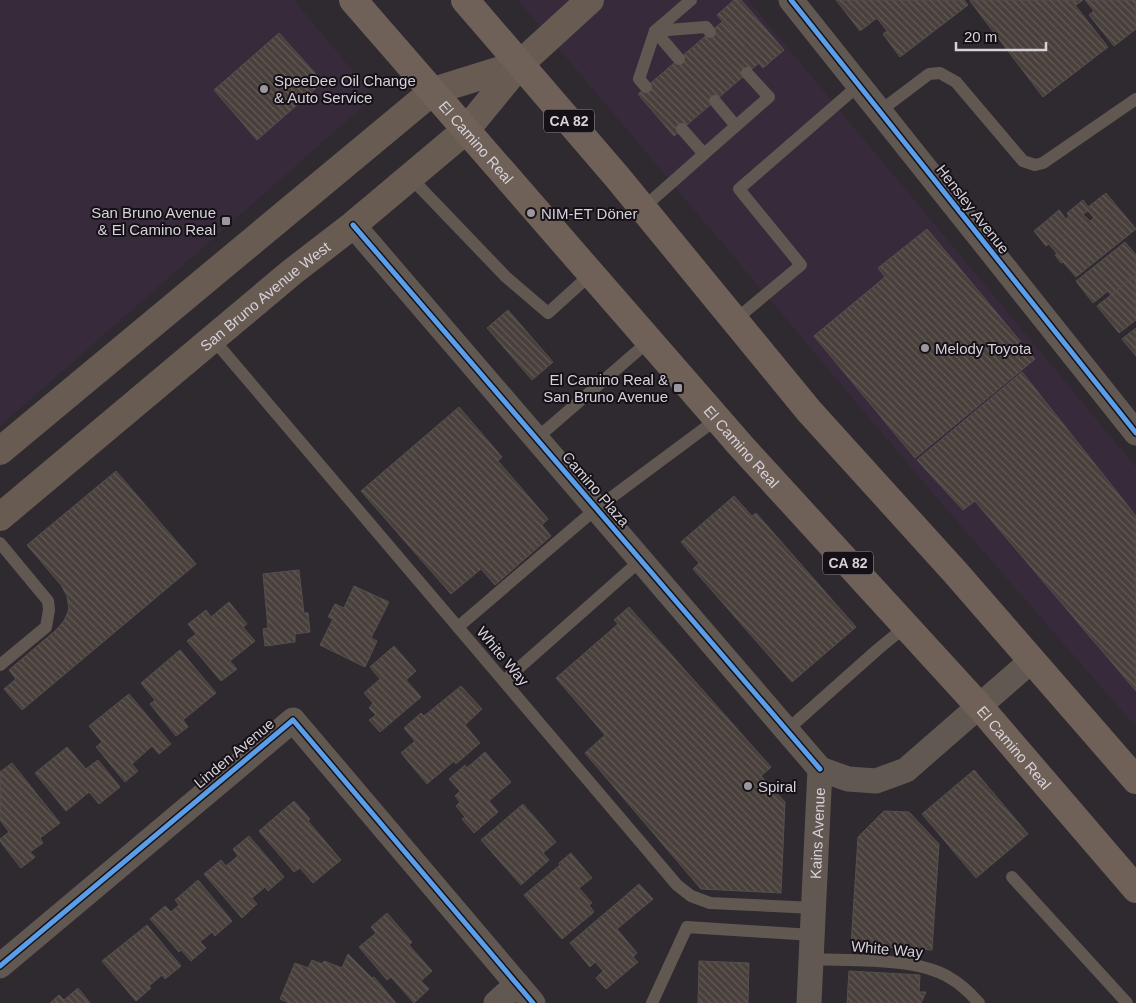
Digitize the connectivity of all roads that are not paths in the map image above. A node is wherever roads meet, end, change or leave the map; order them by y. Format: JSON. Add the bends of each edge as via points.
{"nodes":[{"id":1,"x":352,"y":0,"type":"edge"},
{"id":2,"x":464,"y":0,"type":"edge"},
{"id":3,"x":590,"y":0,"type":"edge"},
{"id":4,"x":691,"y":0,"type":"edge"},
{"id":5,"x":791,"y":0,"type":"edge"},
{"id":6,"x":655,"y":31,"type":"junction"},
{"id":7,"x":710,"y":32,"type":"dead end"},
{"id":8,"x":679,"y":59,"type":"dead end"},
{"id":9,"x":520,"y":64,"type":"junction"},
{"id":10,"x":747,"y":73,"type":"dead end"},
{"id":11,"x":859,"y":85,"type":"junction"},
{"id":12,"x":646,"y":88,"type":"dead end"},
{"id":13,"x":433,"y":91,"type":"junction"},
{"id":14,"x":1136,"y":99,"type":"edge"},
{"id":15,"x":715,"y":101,"type":"dead end"},
{"id":16,"x":880,"y":111,"type":"junction"},
{"id":17,"x":736,"y":126,"type":"junction"},
{"id":18,"x":682,"y":129,"type":"dead end"},
{"id":19,"x":466,"y":130,"type":"junction"},
{"id":20,"x":704,"y":154,"type":"junction"},
{"id":21,"x":410,"y":177,"type":"junction"},
{"id":22,"x":643,"y":208,"type":"junction"},
{"id":23,"x":354,"y":225,"type":"junction"},
{"id":24,"x":591,"y":274,"type":"junction"},
{"id":25,"x":735,"y":320,"type":"junction"},
{"id":26,"x":213,"y":339,"type":"junction"},
{"id":27,"x":649,"y":341,"type":"junction"},
{"id":28,"x":717,"y":419,"type":"junction"},
{"id":29,"x":1136,"y":433,"type":"edge"},
{"id":30,"x":537,"y":438,"type":"junction"},
{"id":31,"x":0,"y":451,"type":"edge"},
{"id":32,"x":597,"y":508,"type":"junction"},
{"id":33,"x":0,"y":517,"type":"edge"},
{"id":34,"x":0,"y":543,"type":"edge"},
{"id":35,"x":641,"y":560,"type":"junction"},
{"id":36,"x":906,"y":626,"type":"junction"},
{"id":37,"x":458,"y":627,"type":"junction"},
{"id":38,"x":1032,"y":661,"type":"junction"},
{"id":39,"x":0,"y":665,"type":"edge"},
{"id":40,"x":504,"y":681,"type":"junction"},
{"id":41,"x":979,"y":706,"type":"junction"},
{"id":42,"x":787,"y":730,"type":"junction"},
{"id":43,"x":820,"y":769,"type":"junction"},
{"id":44,"x":1136,"y":780,"type":"edge"},
{"id":45,"x":1012,"y":877,"type":"dead end"},
{"id":46,"x":1136,"y":889,"type":"edge"},
{"id":47,"x":814,"y":908,"type":"junction"},
{"id":48,"x":812,"y":935,"type":"junction"},
{"id":49,"x":811,"y":959,"type":"junction"},
{"id":50,"x":0,"y":966,"type":"edge"},
{"id":51,"x":517,"y":984,"type":"junction"},
{"id":52,"x":973,"y":1001,"type":"edge"},
{"id":53,"x":496,"y":1003,"type":"edge"},
{"id":54,"x":533,"y":1003,"type":"edge"},
{"id":55,"x":652,"y":1003,"type":"edge"},
{"id":56,"x":809,"y":1003,"type":"edge"},
{"id":57,"x":1127,"y":1003,"type":"edge"}],
"edges":[{"from":1,"to":13,"type":"main road","name":"El Camino Real","number":"CA 82"},
{"from":2,"to":9,"type":"main road","number":"CA 82"},
{"from":3,"to":9,"type":"main road","name":"San Bruno Avenue West"},
{"from":4,"to":6,"type":"lane"},
{"from":5,"to":11,"type":"street","name":"Hensley Avenue"},
{"from":6,"to":7,"type":"lane","via":[[706,27]]},
{"from":6,"to":8,"type":"lane"},
{"from":6,"to":12,"type":"lane","via":[[639,79]]},
{"from":9,"to":13,"type":"main road","name":"San Bruno Avenue West"},
{"from":9,"to":19,"type":"main road","name":"San Bruno Avenue West"},
{"from":9,"to":22,"type":"main road","number":"CA 82"},
{"from":10,"to":17,"type":"lane","via":[[769,97]]},
{"from":11,"to":16,"type":"street","name":"Hensley Avenue"},
{"from":11,"to":25,"type":"lane","via":[[739,189],[801,265]]},
{"from":13,"to":19,"type":"main road","name":"El Camino Real","number":"CA 82"},
{"from":13,"to":31,"type":"main road","name":"San Bruno Avenue West"},
{"from":14,"to":16,"type":"lane","via":[[1035,166],[1023,161],[956,82],[940,73],[929,74]]},
{"from":15,"to":17,"type":"lane"},
{"from":16,"to":29,"type":"street","name":"Hensley Avenue"},
{"from":17,"to":20,"type":"lane"},
{"from":18,"to":20,"type":"lane"},
{"from":19,"to":21,"type":"main road","name":"San Bruno Avenue West"},
{"from":19,"to":24,"type":"main road","name":"El Camino Real","number":"CA 82"},
{"from":20,"to":22,"type":"lane"},
{"from":21,"to":23,"type":"main road","name":"San Bruno Avenue West"},
{"from":21,"to":24,"type":"lane","via":[[506,277],[548,313]]},
{"from":22,"to":25,"type":"main road","number":"CA 82"},
{"from":23,"to":26,"type":"main road","name":"San Bruno Avenue West"},
{"from":23,"to":30,"type":"street","name":"Camino Plaza"},
{"from":24,"to":27,"type":"main road","name":"El Camino Real","number":"CA 82"},
{"from":25,"to":38,"type":"main road","number":"CA 82","via":[[809,410]]},
{"from":26,"to":33,"type":"main road","name":"San Bruno Avenue West"},
{"from":26,"to":37,"type":"lane","name":"White Way"},
{"from":27,"to":28,"type":"main road","name":"El Camino Real","number":"CA 82"},
{"from":27,"to":30,"type":"lane"},
{"from":28,"to":32,"type":"lane"},
{"from":28,"to":36,"type":"main road","name":"El Camino Real","number":"CA 82"},
{"from":30,"to":32,"type":"street","name":"Camino Plaza"},
{"from":32,"to":35,"type":"street","name":"Camino Plaza"},
{"from":32,"to":37,"type":"lane"},
{"from":34,"to":39,"type":"lane","via":[[48,601],[49,610],[46,627]]},
{"from":35,"to":40,"type":"lane"},
{"from":35,"to":42,"type":"street","name":"Camino Plaza"},
{"from":36,"to":41,"type":"main road","name":"El Camino Real","number":"CA 82"},
{"from":36,"to":42,"type":"lane"},
{"from":37,"to":40,"type":"lane","name":"White Way"},
{"from":38,"to":41,"type":"street","name":"Kains Avenue"},
{"from":38,"to":44,"type":"main road","number":"CA 82"},
{"from":40,"to":47,"type":"lane","name":"White Way","via":[[677,885],[691,896],[710,903]]},
{"from":41,"to":43,"type":"street","name":"Kains Avenue","via":[[906,770],[876,781],[848,779]]},
{"from":41,"to":46,"type":"main road","name":"El Camino Real","number":"CA 82"},
{"from":42,"to":43,"type":"street","name":"Camino Plaza"},
{"from":43,"to":47,"type":"street","name":"Kains Avenue"},
{"from":45,"to":57,"type":"lane"},
{"from":47,"to":48,"type":"street","name":"Kains Avenue"},
{"from":48,"to":49,"type":"street","name":"Kains Avenue"},
{"from":48,"to":55,"type":"lane","via":[[687,927]]},
{"from":49,"to":52,"type":"lane","name":"White Way","via":[[905,963],[931,969],[950,978]]},
{"from":49,"to":56,"type":"street","name":"Kains Avenue"},
{"from":50,"to":51,"type":"street","name":"Linden Avenue","via":[[293,720]]},
{"from":51,"to":53,"type":"street"},
{"from":51,"to":54,"type":"street","name":"Linden Avenue"}]}
